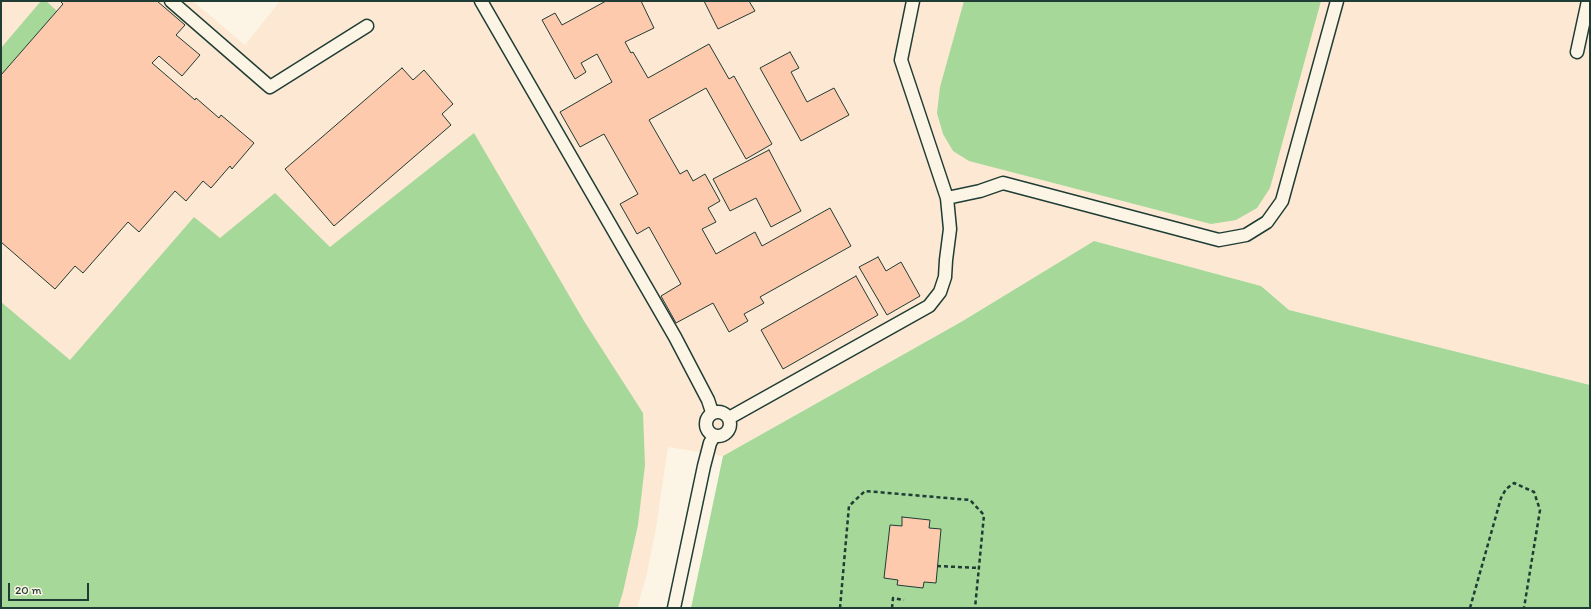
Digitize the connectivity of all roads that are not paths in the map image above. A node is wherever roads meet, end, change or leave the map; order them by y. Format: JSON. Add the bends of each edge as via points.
{"nodes":[{"id":1,"x":171,"y":1,"type":"edge"},
{"id":2,"x":481,"y":1,"type":"edge"},
{"id":3,"x":913,"y":1,"type":"edge"},
{"id":4,"x":1337,"y":1,"type":"edge"},
{"id":5,"x":1588,"y":1,"type":"edge"},
{"id":6,"x":368,"y":26,"type":"dead end"},
{"id":7,"x":1577,"y":52,"type":"dead end"},
{"id":8,"x":946,"y":198,"type":"junction"},
{"id":9,"x":712,"y":412,"type":"junction"},
{"id":10,"x":729,"y":418,"type":"junction"},
{"id":11,"x":714,"y":436,"type":"junction"},
{"id":12,"x":674,"y":608,"type":"edge"}],
"edges":[{"from":1,"to":6,"type":"lane","via":[[270,87]]},
{"from":2,"to":9,"type":"lane","via":[[675,337]]},
{"from":3,"to":8,"type":"lane","via":[[901,60]]},
{"from":4,"to":8,"type":"lane","via":[[1282,201],[1267,222],[1246,235],[1219,240],[1003,184]]},
{"from":5,"to":7,"type":"lane"},
{"from":8,"to":10,"type":"lane","via":[[950,229],[945,277],[940,292],[929,306]]},
{"from":9,"to":10,"type":"lane","via":[[722,412]]},
{"from":9,"to":11,"type":"lane","via":[[706,424]]},
{"from":10,"to":11,"type":"lane","via":[[731,423],[727,432]]},
{"from":11,"to":12,"type":"lane","via":[[704,466]]}]}
